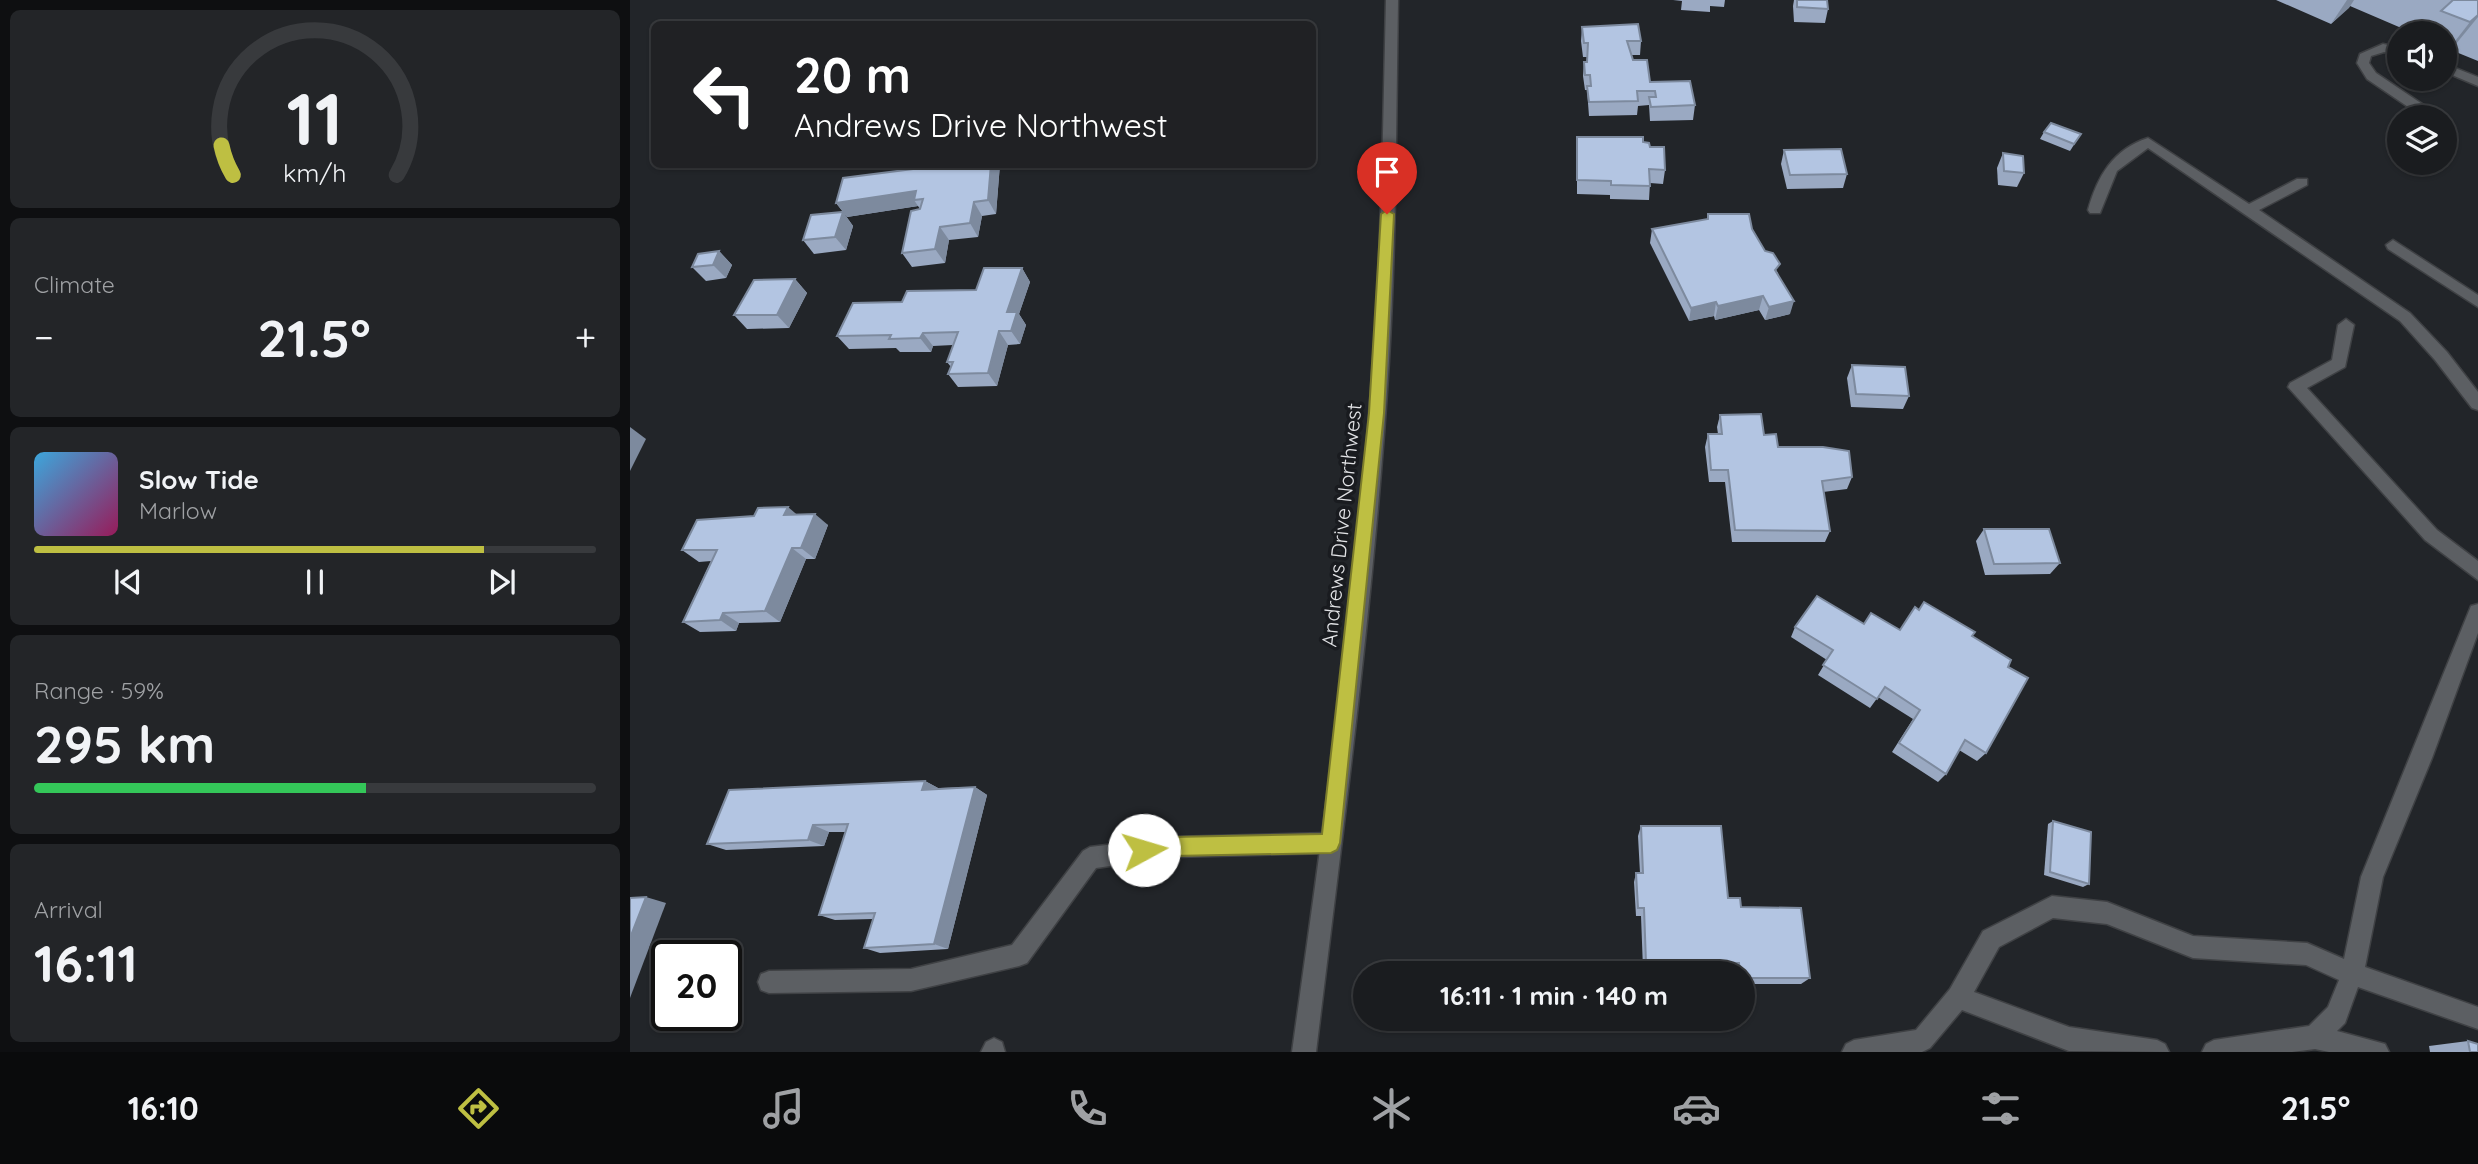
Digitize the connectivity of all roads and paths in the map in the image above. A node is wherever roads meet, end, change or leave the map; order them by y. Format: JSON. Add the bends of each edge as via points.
{"nodes":[{"id":1,"x":1392,"y":0,"type":"edge"},
{"id":2,"x":2387,"y":49,"type":"edge"},
{"id":3,"x":2457,"y":73,"type":"edge"},
{"id":4,"x":2478,"y":82,"type":"edge"},
{"id":5,"x":2387,"y":89,"type":"edge"},
{"id":6,"x":2390,"y":91,"type":"edge"},
{"id":7,"x":2412,"y":105,"type":"edge"},
{"id":8,"x":2302,"y":183,"type":"dead end"},
{"id":9,"x":2095,"y":210,"type":"dead end"},
{"id":10,"x":2248,"y":210,"type":"junction"},
{"id":11,"x":2393,"y":245,"type":"dead end"},
{"id":12,"x":2478,"y":302,"type":"edge"},
{"id":13,"x":2346,"y":325,"type":"dead end"},
{"id":14,"x":2478,"y":404,"type":"edge"},
{"id":15,"x":2478,"y":572,"type":"edge"},
{"id":16,"x":2478,"y":612,"type":"edge"},
{"id":17,"x":1331,"y":843,"type":"junction"},
{"id":18,"x":2352,"y":974,"type":"junction"},
{"id":19,"x":769,"y":982,"type":"dead end"},
{"id":20,"x":1958,"y":997,"type":"junction"},
{"id":21,"x":2478,"y":1018,"type":"edge"},
{"id":22,"x":2315,"y":1037,"type":"junction"},
{"id":23,"x":1304,"y":1052,"type":"edge"},
{"id":24,"x":1854,"y":1052,"type":"edge"},
{"id":25,"x":2157,"y":1052,"type":"edge"},
{"id":26,"x":2214,"y":1052,"type":"edge"},
{"id":27,"x":2377,"y":1052,"type":"edge"}],
"edges":[{"from":1,"to":17,"type":"street","name":"Andrews Drive Northwest","via":[[1386,278],[1377,413]]},
{"from":2,"to":5,"type":"street","via":[[2366,54],[2363,62]]},
{"from":3,"to":4,"type":"street"},
{"from":6,"to":7,"type":"street"},
{"from":8,"to":10,"type":"street"},
{"from":9,"to":10,"type":"street","via":[[2102,182],[2115,162],[2148,142]]},
{"from":10,"to":14,"type":"street","via":[[2405,317]]},
{"from":11,"to":12,"type":"street"},
{"from":13,"to":15,"type":"street","via":[[2339,363],[2296,387],[2431,535]]},
{"from":16,"to":18,"type":"street","via":[[2372,877]]},
{"from":17,"to":19,"type":"street","via":[[1172,847],[1090,858],[1019,956],[911,980]]},
{"from":17,"to":23,"type":"street","name":"Andrews Drive Northwest"},
{"from":18,"to":20,"type":"street","via":[[2307,954],[2193,947],[2107,913],[2052,907],[1990,939]]},
{"from":18,"to":21,"type":"street"},
{"from":18,"to":22,"type":"street","via":[[2337,1015]]},
{"from":20,"to":24,"type":"street","via":[[1922,1040]]},
{"from":20,"to":25,"type":"street","via":[[2069,1038]]},
{"from":22,"to":26,"type":"street"},
{"from":22,"to":27,"type":"street"}]}
